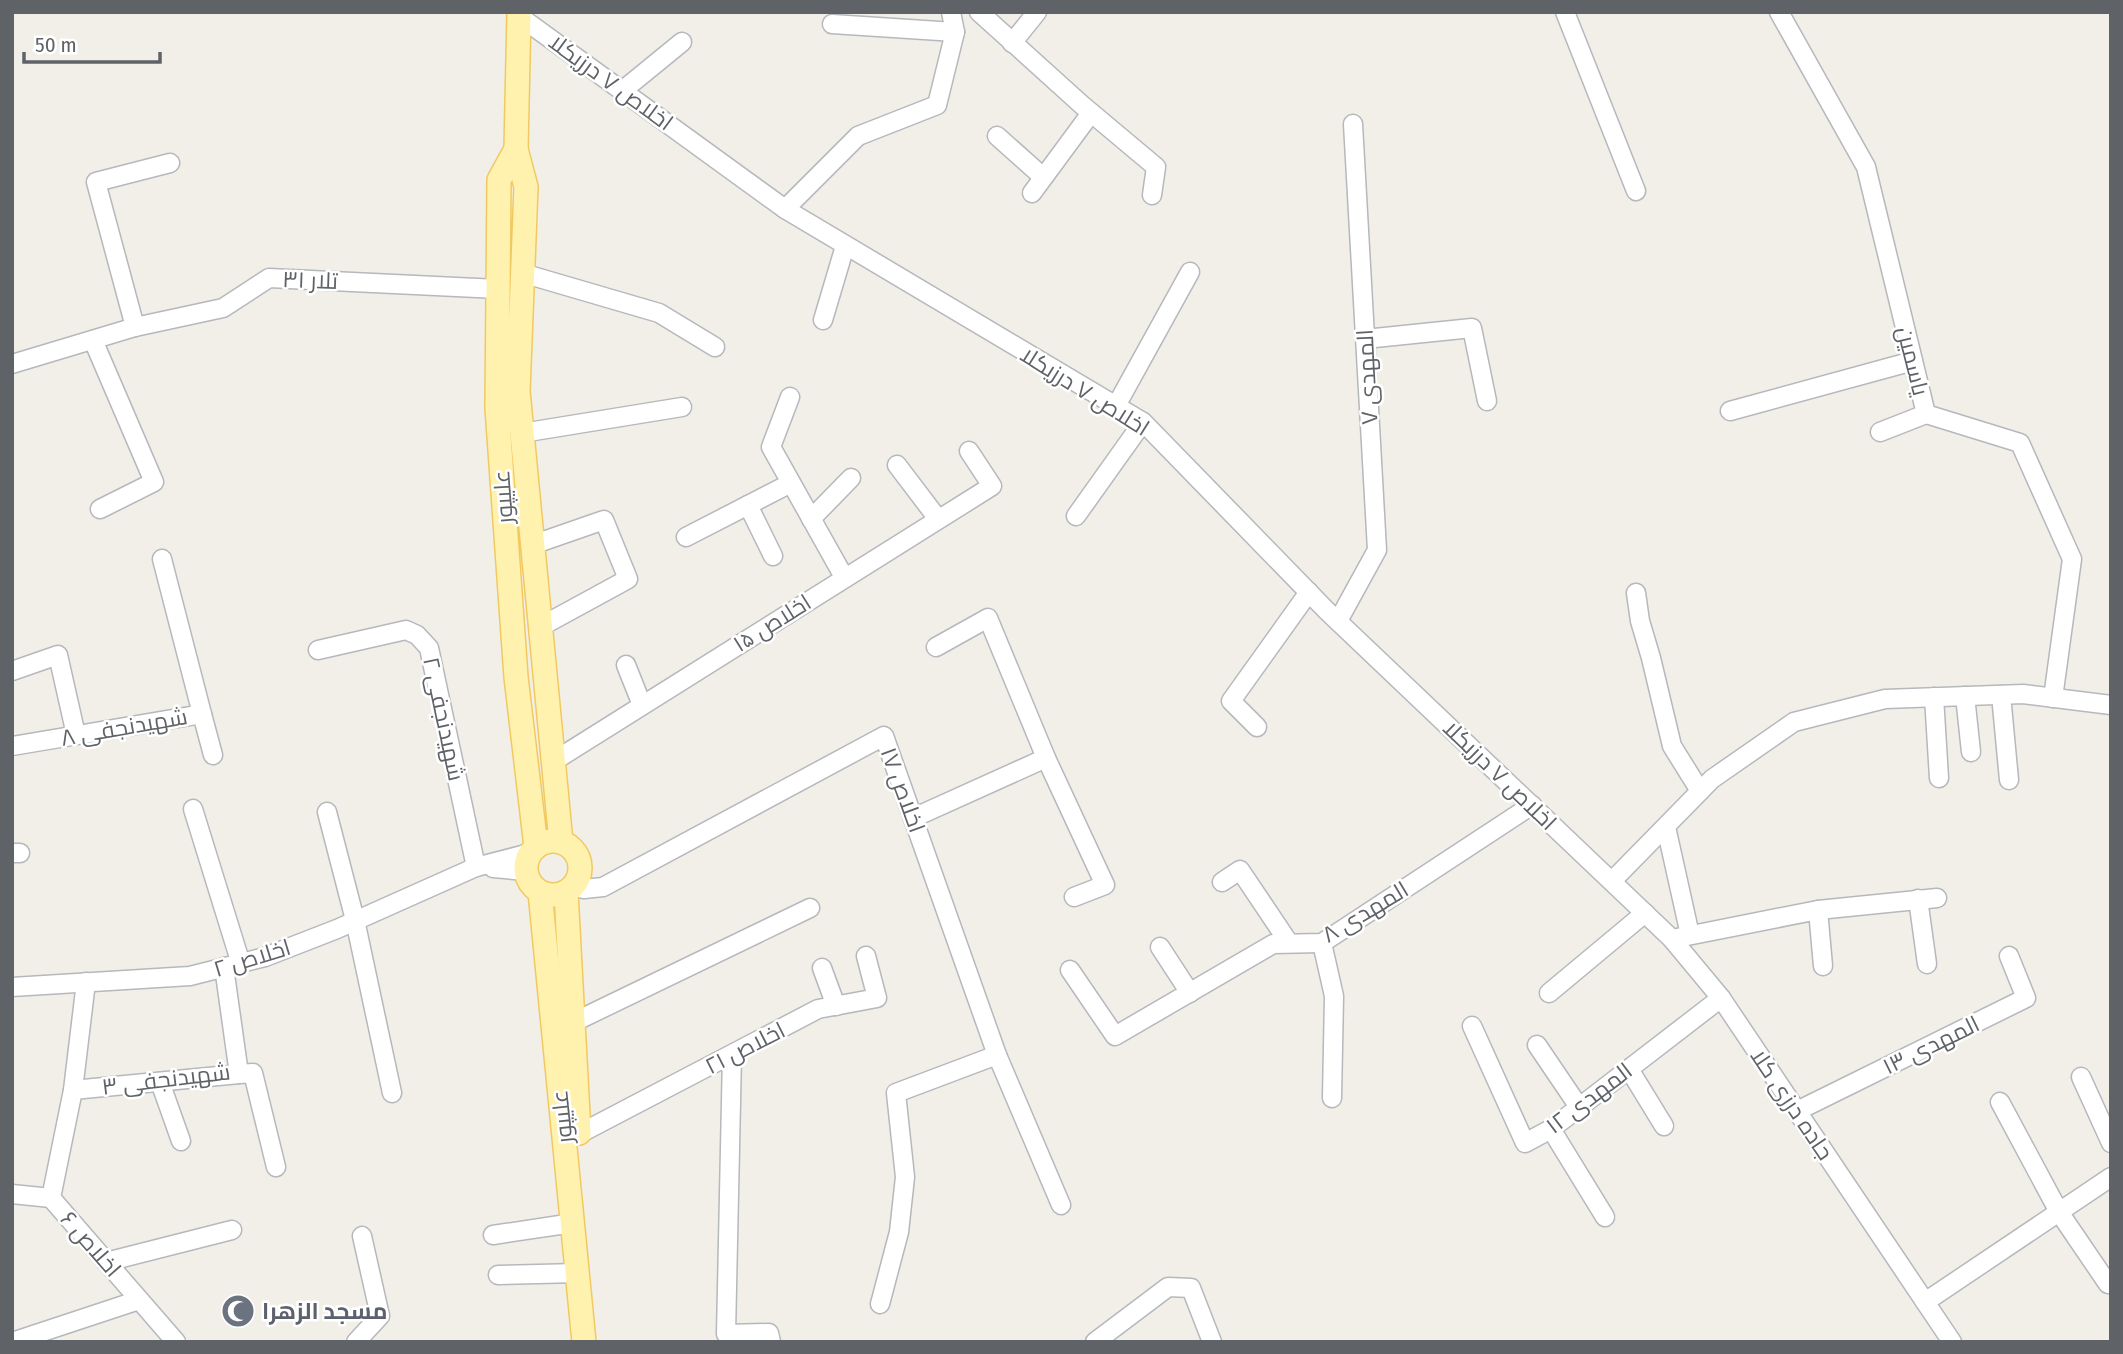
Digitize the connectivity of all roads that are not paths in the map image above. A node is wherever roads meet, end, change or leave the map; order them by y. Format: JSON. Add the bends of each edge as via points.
{"nodes":[{"id":1,"x":951,"y":12,"type":"edge"},
{"id":2,"x":979,"y":12,"type":"edge"},
{"id":3,"x":1037,"y":12,"type":"edge"},
{"id":4,"x":1565,"y":12,"type":"edge"},
{"id":5,"x":1779,"y":12,"type":"edge"},
{"id":6,"x":519,"y":14,"type":"edge"},
{"id":7,"x":832,"y":24,"type":"dead end"},
{"id":8,"x":955,"y":32,"type":"junction"},
{"id":9,"x":682,"y":42,"type":"dead end"},
{"id":10,"x":1012,"y":43,"type":"junction"},
{"id":11,"x":622,"y":91,"type":"junction"},
{"id":12,"x":1091,"y":113,"type":"junction"},
{"id":13,"x":1353,"y":124,"type":"dead end"},
{"id":14,"x":997,"y":136,"type":"dead end"},
{"id":15,"x":516,"y":149,"type":"junction"},
{"id":16,"x":170,"y":163,"type":"dead end"},
{"id":17,"x":1044,"y":177,"type":"junction"},
{"id":18,"x":1636,"y":191,"type":"dead end"},
{"id":19,"x":1032,"y":193,"type":"dead end"},
{"id":20,"x":1152,"y":195,"type":"dead end"},
{"id":21,"x":785,"y":209,"type":"junction"},
{"id":22,"x":845,"y":246,"type":"junction"},
{"id":23,"x":1190,"y":272,"type":"dead end"},
{"id":24,"x":522,"y":273,"type":"junction"},
{"id":25,"x":498,"y":289,"type":"junction"},
{"id":26,"x":822,"y":320,"type":"dead end"},
{"id":27,"x":135,"y":327,"type":"junction"},
{"id":28,"x":1365,"y":339,"type":"junction"},
{"id":29,"x":93,"y":340,"type":"junction"},
{"id":30,"x":715,"y":347,"type":"dead end"},
{"id":31,"x":1913,"y":361,"type":"junction"},
{"id":32,"x":12,"y":364,"type":"edge"},
{"id":33,"x":790,"y":397,"type":"dead end"},
{"id":34,"x":1487,"y":401,"type":"dead end"},
{"id":35,"x":1116,"y":406,"type":"junction"},
{"id":36,"x":682,"y":407,"type":"dead end"},
{"id":37,"x":1730,"y":411,"type":"dead end"},
{"id":38,"x":1926,"y":414,"type":"junction"},
{"id":39,"x":1143,"y":422,"type":"junction"},
{"id":40,"x":1880,"y":432,"type":"dead end"},
{"id":41,"x":522,"y":433,"type":"junction"},
{"id":42,"x":969,"y":451,"type":"dead end"},
{"id":43,"x":897,"y":466,"type":"dead end"},
{"id":44,"x":851,"y":478,"type":"dead end"},
{"id":45,"x":790,"y":483,"type":"junction"},
{"id":46,"x":748,"y":505,"type":"junction"},
{"id":47,"x":100,"y":509,"type":"dead end"},
{"id":48,"x":1076,"y":516,"type":"dead end"},
{"id":49,"x":811,"y":519,"type":"junction"},
{"id":50,"x":938,"y":519,"type":"junction"},
{"id":51,"x":686,"y":537,"type":"dead end"},
{"id":52,"x":532,"y":545,"type":"junction"},
{"id":53,"x":773,"y":556,"type":"dead end"},
{"id":54,"x":162,"y":559,"type":"dead end"},
{"id":55,"x":844,"y":578,"type":"junction"},
{"id":56,"x":1309,"y":592,"type":"junction"},
{"id":57,"x":1636,"y":593,"type":"dead end"},
{"id":58,"x":1338,"y":621,"type":"junction"},
{"id":59,"x":540,"y":627,"type":"junction"},
{"id":60,"x":936,"y":647,"type":"dead end"},
{"id":61,"x":318,"y":649,"type":"dead end"},
{"id":62,"x":626,"y":664,"type":"dead end"},
{"id":63,"x":12,"y":671,"type":"edge"},
{"id":64,"x":2001,"y":695,"type":"junction"},
{"id":65,"x":1965,"y":696,"type":"junction"},
{"id":66,"x":1934,"y":698,"type":"junction"},
{"id":67,"x":2053,"y":698,"type":"junction"},
{"id":68,"x":642,"y":705,"type":"junction"},
{"id":69,"x":2111,"y":705,"type":"edge"},
{"id":70,"x":202,"y":714,"type":"junction"},
{"id":71,"x":1257,"y":727,"type":"dead end"},
{"id":72,"x":76,"y":735,"type":"junction"},
{"id":73,"x":12,"y":746,"type":"edge"},
{"id":74,"x":1971,"y":752,"type":"dead end"},
{"id":75,"x":213,"y":755,"type":"dead end"},
{"id":76,"x":1046,"y":758,"type":"junction"},
{"id":77,"x":554,"y":761,"type":"junction"},
{"id":78,"x":1939,"y":778,"type":"dead end"},
{"id":79,"x":2009,"y":780,"type":"dead end"},
{"id":80,"x":1700,"y":791,"type":"junction"},
{"id":81,"x":1532,"y":806,"type":"junction"},
{"id":82,"x":193,"y":809,"type":"dead end"},
{"id":83,"x":327,"y":812,"type":"dead end"},
{"id":84,"x":913,"y":818,"type":"junction"},
{"id":85,"x":1666,"y":827,"type":"junction"},
{"id":86,"x":561,"y":842,"type":"junction"},
{"id":87,"x":531,"y":857,"type":"junction"},
{"id":88,"x":476,"y":867,"type":"junction"},
{"id":89,"x":1612,"y":881,"type":"junction"},
{"id":90,"x":1222,"y":882,"type":"dead end"},
{"id":91,"x":569,"y":889,"type":"junction"},
{"id":92,"x":540,"y":892,"type":"junction"},
{"id":93,"x":1074,"y":897,"type":"dead end"},
{"id":94,"x":1937,"y":898,"type":"dead end"},
{"id":95,"x":1918,"y":899,"type":"junction"},
{"id":96,"x":810,"y":908,"type":"dead end"},
{"id":97,"x":1818,"y":910,"type":"junction"},
{"id":98,"x":1645,"y":912,"type":"junction"},
{"id":99,"x":355,"y":920,"type":"junction"},
{"id":100,"x":1690,"y":935,"type":"junction"},
{"id":101,"x":1672,"y":939,"type":"junction"},
{"id":102,"x":1289,"y":943,"type":"junction"},
{"id":103,"x":1322,"y":943,"type":"junction"},
{"id":104,"x":1160,"y":947,"type":"dead end"},
{"id":105,"x":866,"y":956,"type":"dead end"},
{"id":106,"x":2009,"y":956,"type":"dead end"},
{"id":107,"x":1927,"y":964,"type":"dead end"},
{"id":108,"x":233,"y":965,"type":"junction"},
{"id":109,"x":1824,"y":966,"type":"dead end"},
{"id":110,"x":822,"y":968,"type":"dead end"},
{"id":111,"x":1070,"y":970,"type":"dead end"},
{"id":112,"x":86,"y":982,"type":"junction"},
{"id":113,"x":12,"y":987,"type":"edge"},
{"id":114,"x":1190,"y":993,"type":"junction"},
{"id":115,"x":1549,"y":993,"type":"dead end"},
{"id":116,"x":1721,"y":998,"type":"junction"},
{"id":117,"x":836,"y":1006,"type":"junction"},
{"id":118,"x":572,"y":1023,"type":"junction"},
{"id":119,"x":1472,"y":1026,"type":"dead end"},
{"id":120,"x":1537,"y":1045,"type":"dead end"},
{"id":121,"x":732,"y":1055,"type":"junction"},
{"id":122,"x":996,"y":1055,"type":"junction"},
{"id":123,"x":1629,"y":1069,"type":"junction"},
{"id":124,"x":240,"y":1074,"type":"junction"},
{"id":125,"x":2081,"y":1077,"type":"dead end"},
{"id":126,"x":160,"y":1082,"type":"junction"},
{"id":127,"x":74,"y":1090,"type":"junction"},
{"id":128,"x":392,"y":1093,"type":"dead end"},
{"id":129,"x":1332,"y":1098,"type":"dead end"},
{"id":130,"x":2000,"y":1102,"type":"dead end"},
{"id":131,"x":1579,"y":1107,"type":"junction"},
{"id":132,"x":1797,"y":1111,"type":"junction"},
{"id":133,"x":1664,"y":1126,"type":"dead end"},
{"id":134,"x":1551,"y":1129,"type":"junction"},
{"id":135,"x":579,"y":1134,"type":"junction"},
{"id":136,"x":181,"y":1141,"type":"dead end"},
{"id":137,"x":2111,"y":1143,"type":"edge"},
{"id":138,"x":276,"y":1167,"type":"dead end"},
{"id":139,"x":2111,"y":1177,"type":"edge"},
{"id":140,"x":12,"y":1194,"type":"edge"},
{"id":141,"x":51,"y":1198,"type":"junction"},
{"id":142,"x":1061,"y":1205,"type":"dead end"},
{"id":143,"x":2059,"y":1212,"type":"junction"},
{"id":144,"x":1605,"y":1217,"type":"dead end"},
{"id":145,"x":573,"y":1223,"type":"junction"},
{"id":146,"x":232,"y":1230,"type":"dead end"},
{"id":147,"x":493,"y":1235,"type":"dead end"},
{"id":148,"x":362,"y":1236,"type":"dead end"},
{"id":149,"x":106,"y":1262,"type":"junction"},
{"id":150,"x":578,"y":1273,"type":"junction"},
{"id":151,"x":498,"y":1275,"type":"dead end"},
{"id":152,"x":2108,"y":1284,"type":"dead end"},
{"id":153,"x":139,"y":1300,"type":"junction"},
{"id":154,"x":1925,"y":1302,"type":"junction"},
{"id":155,"x":880,"y":1304,"type":"dead end"},
{"id":156,"x":12,"y":1342,"type":"edge"},
{"id":157,"x":176,"y":1342,"type":"edge"},
{"id":158,"x":356,"y":1342,"type":"edge"},
{"id":159,"x":584,"y":1342,"type":"edge"},
{"id":160,"x":599,"y":1342,"type":"edge"},
{"id":161,"x":771,"y":1342,"type":"edge"},
{"id":162,"x":1095,"y":1342,"type":"edge"},
{"id":163,"x":1212,"y":1342,"type":"edge"},
{"id":164,"x":1952,"y":1342,"type":"edge"}],
"edges":[{"from":1,"to":8,"type":"street"},
{"from":2,"to":10,"type":"street"},
{"from":3,"to":10,"type":"street"},
{"from":4,"to":18,"type":"street"},
{"from":5,"to":31,"type":"street","name":"یاسمین","via":[[1866,167]]},
{"from":6,"to":11,"type":"street","name":"اخلاص ۷ درزیکلا"},
{"from":6,"to":15,"type":"main road","name":"علیپور"},
{"from":7,"to":8,"type":"street"},
{"from":8,"to":21,"type":"street","via":[[937,105],[858,136]]},
{"from":9,"to":11,"type":"street"},
{"from":10,"to":12,"type":"street"},
{"from":11,"to":21,"type":"street","name":"اخلاص ۷ درزیکلا"},
{"from":12,"to":17,"type":"street"},
{"from":12,"to":20,"type":"street","via":[[1156,167]]},
{"from":13,"to":28,"type":"street","name":"المهدی ۷"},
{"from":14,"to":17,"type":"street"},
{"from":15,"to":24,"type":"main road","name":"علیپور","via":[[526,187]]},
{"from":15,"to":25,"type":"main road","name":"علیپور","via":[[499,180]]},
{"from":16,"to":27,"type":"street","via":[[96,182]]},
{"from":17,"to":19,"type":"street"},
{"from":21,"to":22,"type":"street","name":"اخلاص ۷ درزیکلا"},
{"from":22,"to":26,"type":"street"},
{"from":22,"to":35,"type":"street","name":"اخلاص ۷ درزیکلا"},
{"from":23,"to":35,"type":"street"},
{"from":24,"to":30,"type":"street","via":[[659,313]]},
{"from":24,"to":41,"type":"main road","name":"علیپور","via":[[518,391]]},
{"from":25,"to":27,"type":"street","name":"تلار ۳۱","via":[[269,278],[223,308]]},
{"from":25,"to":87,"type":"main road","name":"علیپور","via":[[498,421]]},
{"from":27,"to":29,"type":"street","name":"تلار ۳۱"},
{"from":28,"to":34,"type":"street","via":[[1472,328]]},
{"from":28,"to":58,"type":"street","name":"المهدی ۷","via":[[1377,550]]},
{"from":29,"to":32,"type":"street","name":"تلار ۳۱"},
{"from":29,"to":47,"type":"street","via":[[154,482]]},
{"from":31,"to":37,"type":"street"},
{"from":31,"to":38,"type":"street","name":"یاسمین"},
{"from":33,"to":45,"type":"street","via":[[771,447]]},
{"from":35,"to":39,"type":"street","name":"اخلاص ۷ درزیکلا"},
{"from":36,"to":41,"type":"street"},
{"from":38,"to":40,"type":"street"},
{"from":38,"to":67,"type":"street","name":"یاسمین","via":[[2020,443],[2072,559]]},
{"from":39,"to":48,"type":"street"},
{"from":39,"to":56,"type":"street","name":"اخلاص ۷ درزیکلا"},
{"from":41,"to":52,"type":"main road","name":"علیپور"},
{"from":42,"to":50,"type":"street","name":"اخلاص ۱۵","via":[[992,486]]},
{"from":43,"to":50,"type":"street"},
{"from":44,"to":49,"type":"street"},
{"from":45,"to":46,"type":"street"},
{"from":45,"to":49,"type":"street"},
{"from":46,"to":51,"type":"street"},
{"from":46,"to":53,"type":"street"},
{"from":49,"to":55,"type":"street"},
{"from":50,"to":55,"type":"street","name":"اخلاص ۱۵"},
{"from":52,"to":59,"type":"main road","name":"علیپور"},
{"from":52,"to":59,"type":"street","via":[[604,520],[628,579]]},
{"from":54,"to":70,"type":"street","name":"شهیدنجفی ۸"},
{"from":55,"to":68,"type":"street","name":"اخلاص ۱۵"},
{"from":56,"to":58,"type":"street","name":"اخلاص ۷ درزیکلا"},
{"from":56,"to":71,"type":"street","via":[[1231,701]]},
{"from":57,"to":80,"type":"street","via":[[1672,746]]},
{"from":58,"to":81,"type":"street","name":"اخلاص ۷ درزیکلا"},
{"from":59,"to":77,"type":"main road","name":"علیپور"},
{"from":60,"to":76,"type":"street","via":[[988,618]]},
{"from":61,"to":88,"type":"street","name":"شهیدنجفی ۲","via":[[406,630],[429,648]]},
{"from":62,"to":68,"type":"street"},
{"from":63,"to":72,"type":"street","via":[[58,655]]},
{"from":64,"to":65,"type":"street"},
{"from":64,"to":67,"type":"street"},
{"from":64,"to":79,"type":"street"},
{"from":65,"to":66,"type":"street"},
{"from":65,"to":74,"type":"street"},
{"from":66,"to":78,"type":"street"},
{"from":66,"to":80,"type":"street","via":[[1885,699],[1794,722]]},
{"from":67,"to":69,"type":"street"},
{"from":68,"to":77,"type":"street","name":"اخلاص ۱۵"},
{"from":70,"to":72,"type":"street","name":"شهیدنجفی ۸"},
{"from":70,"to":75,"type":"street"},
{"from":72,"to":73,"type":"street","name":"شهیدنجفی ۸"},
{"from":76,"to":84,"type":"street"},
{"from":76,"to":93,"type":"street","via":[[1105,885]]},
{"from":77,"to":86,"type":"main road","name":"علیپور"},
{"from":80,"to":85,"type":"street"},
{"from":81,"to":89,"type":"street","name":"اخلاص ۷ درزیکلا"},
{"from":81,"to":103,"type":"street","name":"المهدی ۸"},
{"from":82,"to":108,"type":"street","name":"شهیدنجفی ۳"},
{"from":83,"to":99,"type":"street"},
{"from":84,"to":91,"type":"street","name":"اخلاص ۱۷","via":[[884,736],[603,887]]},
{"from":84,"to":122,"type":"street","name":"اخلاص ۱۷"},
{"from":85,"to":89,"type":"street"},
{"from":85,"to":100,"type":"street"},
{"from":86,"to":87,"type":"main road","via":[[552,841]]},
{"from":86,"to":91,"type":"main road","via":[[579,861]]},
{"from":87,"to":88,"type":"street","name":"اخلاص ۲"},
{"from":87,"to":92,"type":"main road","via":[[528,879]]},
{"from":88,"to":99,"type":"street","name":"اخلاص ۲"},
{"from":89,"to":98,"type":"street","name":"جاده درزی کلا"},
{"from":90,"to":102,"type":"street","via":[[1240,870]]},
{"from":91,"to":92,"type":"main road","via":[[549,895]]},
{"from":91,"to":118,"type":"main road","name":"علیپور"},
{"from":92,"to":145,"type":"main road","name":"علیپور"},
{"from":94,"to":95,"type":"street"},
{"from":95,"to":97,"type":"street"},
{"from":95,"to":107,"type":"street"},
{"from":96,"to":118,"type":"street"},
{"from":97,"to":100,"type":"street"},
{"from":97,"to":109,"type":"street"},
{"from":98,"to":101,"type":"street","name":"جاده درزی کلا"},
{"from":98,"to":115,"type":"street"},
{"from":99,"to":108,"type":"street","name":"اخلاص ۲","via":[[265,957]]},
{"from":99,"to":128,"type":"street"},
{"from":100,"to":101,"type":"street"},
{"from":101,"to":116,"type":"street","name":"جاده درزی کلا"},
{"from":102,"to":103,"type":"street","name":"المهدی ۸"},
{"from":102,"to":114,"type":"street","name":"المهدی ۸","via":[[1273,944]]},
{"from":103,"to":129,"type":"street","via":[[1334,996]]},
{"from":104,"to":114,"type":"street"},
{"from":105,"to":117,"type":"street","name":"اخلاص ۲۱","via":[[877,998]]},
{"from":106,"to":132,"type":"street","name":"المهدی ۱۳","via":[[2026,998]]},
{"from":108,"to":112,"type":"street","name":"اخلاص ۲","via":[[190,976]]},
{"from":108,"to":124,"type":"street","name":"شهیدنجفی ۳"},
{"from":110,"to":117,"type":"street"},
{"from":111,"to":114,"type":"street","name":"المهدی ۸","via":[[1115,1036]]},
{"from":112,"to":113,"type":"street","name":"اخلاص ۲"},
{"from":112,"to":127,"type":"street","name":"اخلاص ۶"},
{"from":116,"to":123,"type":"street","name":"المهدی ۱۲"},
{"from":116,"to":132,"type":"street","name":"جاده درزی کلا"},
{"from":117,"to":121,"type":"street","name":"اخلاص ۲۱","via":[[818,1010]]},
{"from":118,"to":135,"type":"main road","name":"علیپور"},
{"from":119,"to":134,"type":"street","name":"المهدی ۱۲","via":[[1525,1143]]},
{"from":120,"to":131,"type":"street"},
{"from":121,"to":135,"type":"street","name":"اخلاص ۲۱"},
{"from":121,"to":161,"type":"street","via":[[726,1334],[768,1333]]},
{"from":122,"to":142,"type":"street","name":"اخلاص ۱۷"},
{"from":122,"to":155,"type":"street","via":[[896,1093],[905,1177],[899,1232]]},
{"from":123,"to":131,"type":"street","name":"المهدی ۱۲"},
{"from":123,"to":133,"type":"street"},
{"from":124,"to":126,"type":"street","name":"شهیدنجفی ۳"},
{"from":124,"to":138,"type":"street","via":[[253,1073]]},
{"from":125,"to":137,"type":"street"},
{"from":126,"to":127,"type":"street","name":"شهیدنجفی ۳"},
{"from":126,"to":136,"type":"street"},
{"from":127,"to":141,"type":"street","name":"اخلاص ۶"},
{"from":130,"to":143,"type":"street"},
{"from":131,"to":134,"type":"street","name":"المهدی ۱۲"},
{"from":132,"to":154,"type":"street","name":"جاده درزی کلا"},
{"from":134,"to":144,"type":"street"},
{"from":135,"to":160,"type":"main road","name":"علیپور"},
{"from":139,"to":143,"type":"street"},
{"from":140,"to":141,"type":"street"},
{"from":141,"to":149,"type":"street","name":"اخلاص ۶"},
{"from":143,"to":152,"type":"street"},
{"from":143,"to":154,"type":"street"},
{"from":145,"to":147,"type":"street"},
{"from":145,"to":150,"type":"main road","name":"علیپور"},
{"from":146,"to":149,"type":"street"},
{"from":148,"to":158,"type":"street","via":[[380,1316]]},
{"from":149,"to":153,"type":"street","name":"اخلاص ۶"},
{"from":150,"to":151,"type":"street"},
{"from":150,"to":159,"type":"main road","name":"علیپور"},
{"from":153,"to":156,"type":"street"},
{"from":153,"to":157,"type":"street","name":"اخلاص ۶"},
{"from":154,"to":164,"type":"street","name":"جاده درزی کلا"},
{"from":162,"to":163,"type":"street","via":[[1168,1287],[1191,1288]]}]}
